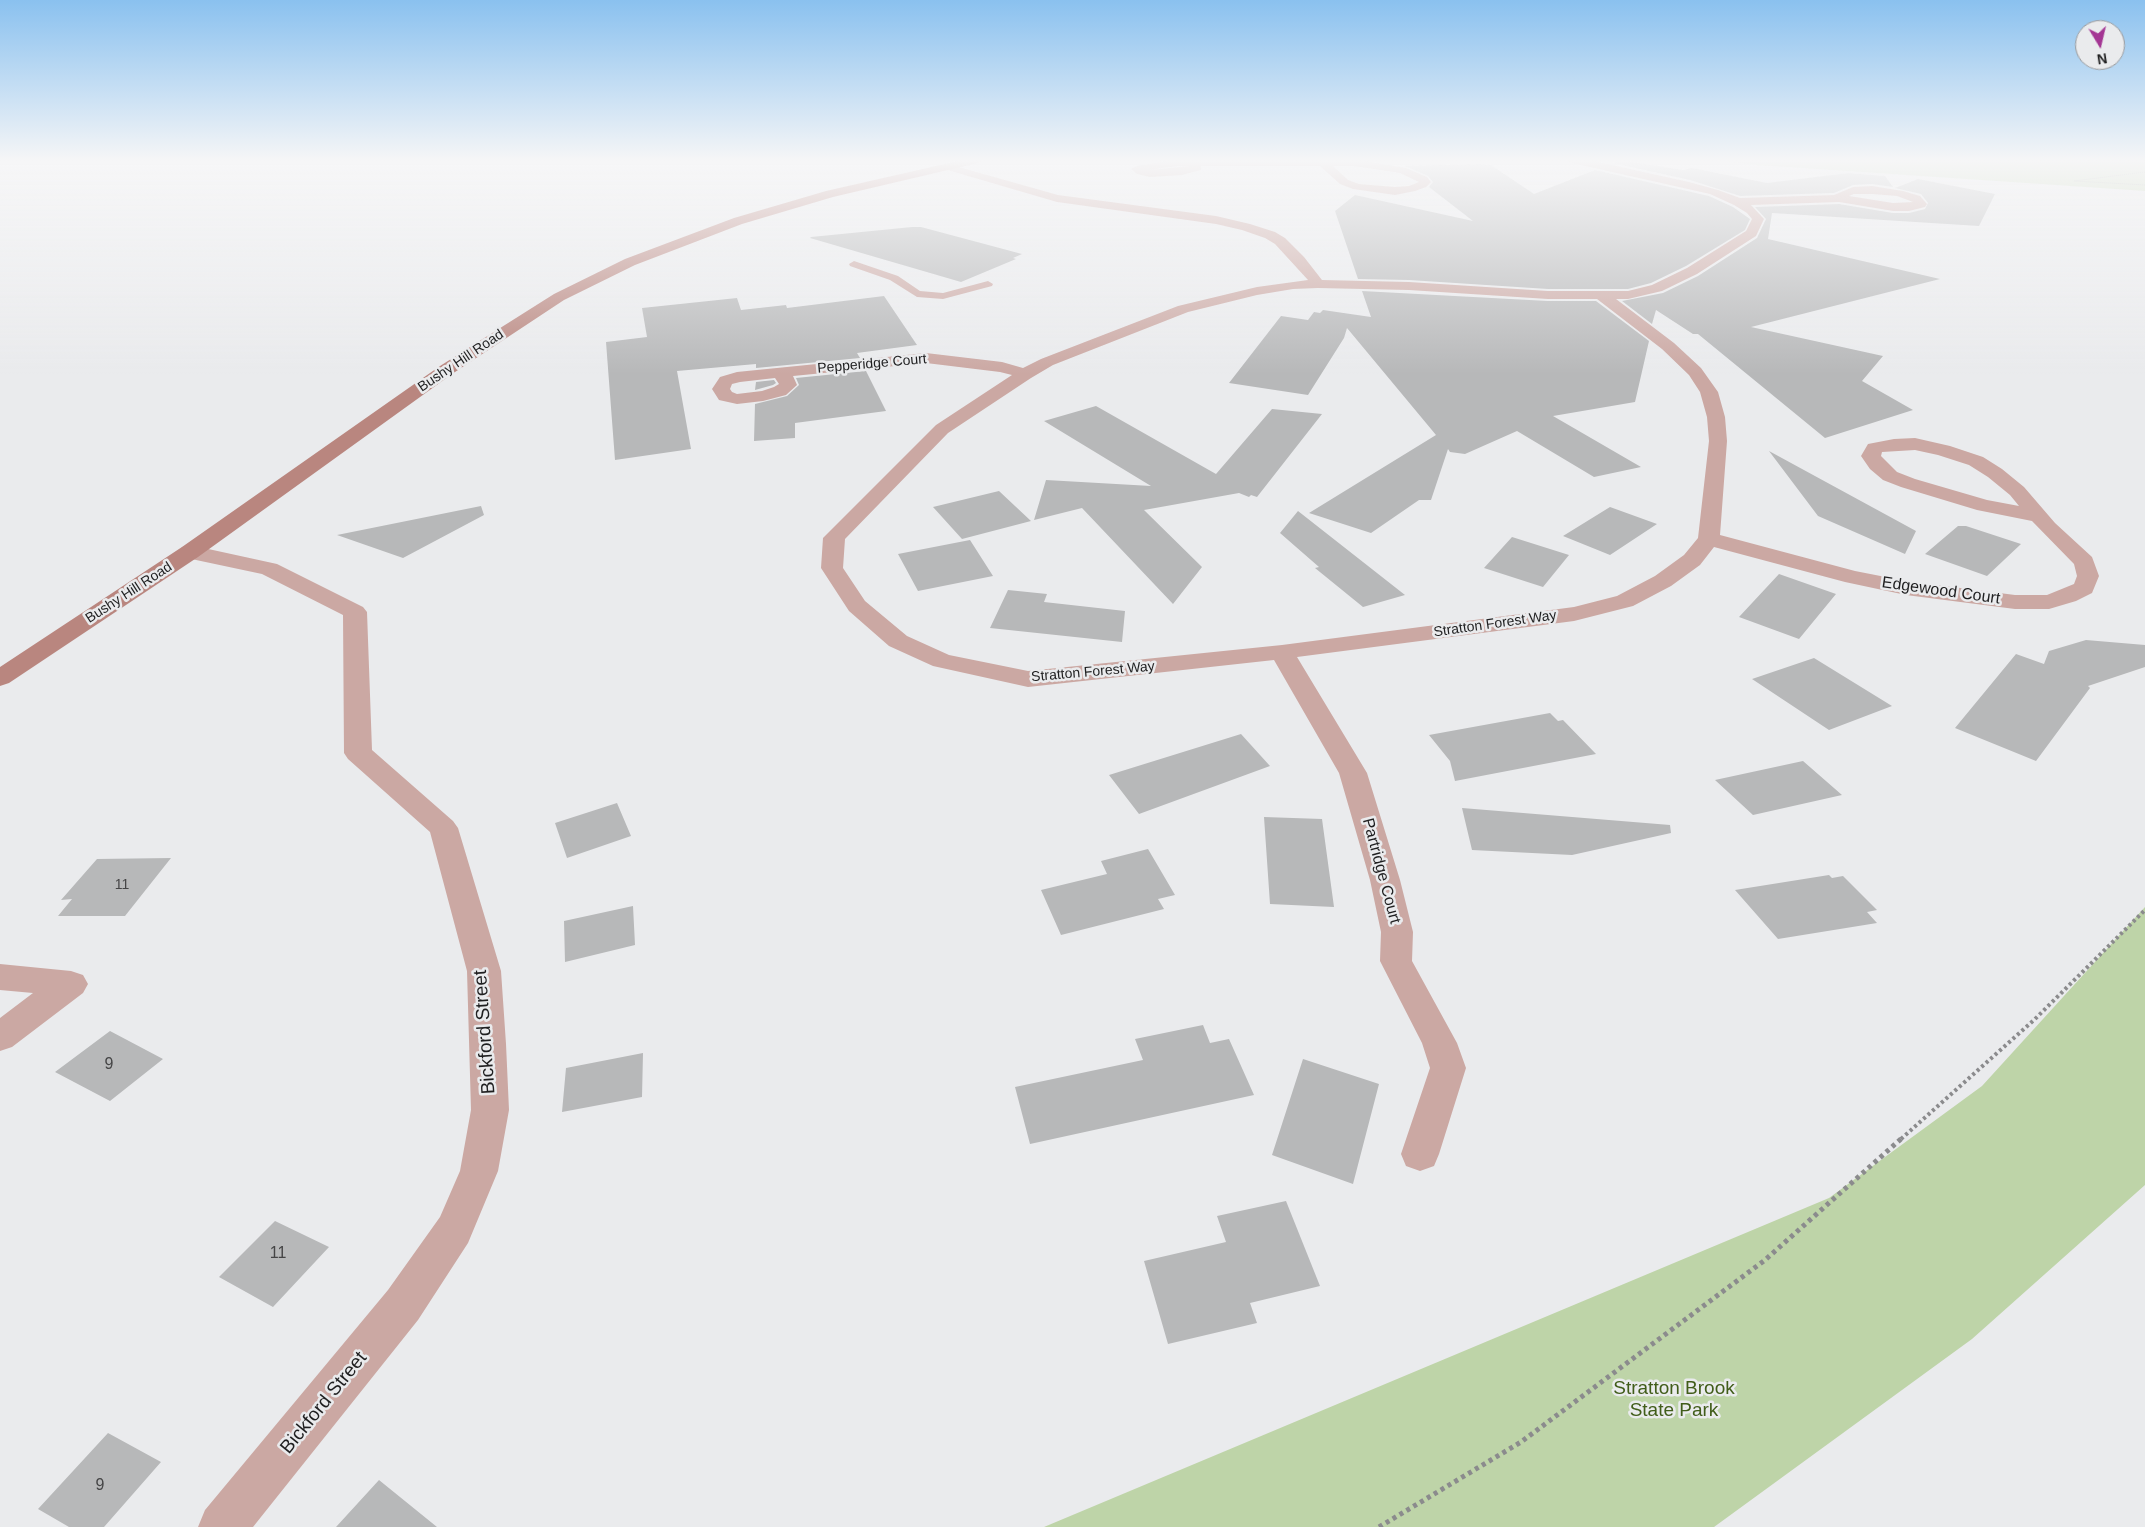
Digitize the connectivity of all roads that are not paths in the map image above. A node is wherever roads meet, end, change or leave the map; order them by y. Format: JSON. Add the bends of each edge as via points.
{"nodes":[{"id":1,"x":711,"y":231,"type":"edge"},
{"id":2,"x":1259,"y":231,"type":"edge"},
{"id":3,"x":1752,"y":231,"type":"edge"},
{"id":4,"x":854,"y":264,"type":"dead end"},
{"id":5,"x":988,"y":284,"type":"dead end"},
{"id":6,"x":1318,"y":284,"type":"junction"},
{"id":7,"x":1602,"y":296,"type":"junction"},
{"id":8,"x":778,"y":373,"type":"dead end"},
{"id":9,"x":1025,"y":374,"type":"junction"},
{"id":10,"x":2039,"y":516,"type":"junction"},
{"id":11,"x":1709,"y":539,"type":"junction"},
{"id":12,"x":190,"y":552,"type":"junction"},
{"id":13,"x":1282,"y":652,"type":"junction"},
{"id":14,"x":0,"y":678,"type":"edge"},
{"id":15,"x":0,"y":977,"type":"edge"},
{"id":16,"x":0,"y":1036,"type":"edge"},
{"id":17,"x":1420,"y":1154,"type":"dead end"},
{"id":18,"x":222,"y":1527,"type":"edge"}],
"edges":[{"from":1,"to":12,"type":"main road","name":"Bushy Hill Road","via":[[630,262],[559,297],[446,370]]},
{"from":2,"to":6,"type":"street","via":[[1280,241]]},
{"from":3,"to":7,"type":"street","name":"Stratton Forest Way","via":[[1692,271],[1656,288],[1628,295]]},
{"from":4,"to":5,"type":"lane","via":[[894,278],[917,294],[942,296]]},
{"from":6,"to":7,"type":"street","name":"Stratton Forest Way"},
{"from":6,"to":9,"type":"street","name":"Stratton Forest Way","via":[[1257,291],[1183,310],[1046,362]]},
{"from":7,"to":11,"type":"street","via":[[1668,346],[1695,372],[1709,392],[1718,441]]},
{"from":8,"to":9,"type":"street","name":"Pepperidge Court","via":[[926,358],[1002,367]]},
{"from":9,"to":13,"type":"street","name":"Stratton Forest Way","via":[[942,428],[834,538],[832,568],[857,606],[898,641],[942,661],[1028,678]]},
{"from":10,"to":10,"type":"street","name":"Edgewood Court","via":[[2017,491],[1976,461],[1915,444],[1875,448],[1871,456],[1890,476],[1908,483],[1984,506]]},
{"from":10,"to":11,"type":"street","name":"Edgewood Court","via":[[2084,562],[2088,576],[2084,588],[2049,602],[2015,602],[1906,588]]},
{"from":11,"to":13,"type":"street","name":"Stratton Forest Way","via":[[1692,560],[1663,581],[1625,601],[1574,614]]},
{"from":12,"to":14,"type":"main road","name":"Bushy Hill Road"},
{"from":12,"to":18,"type":"street","name":"Bickford Street","via":[[269,569],[355,612],[358,753],[443,828],[484,970],[488,1044],[490,1110],[479,1171],[454,1230],[403,1305]]},
{"from":13,"to":17,"type":"street","name":"Partridge Court","via":[[1353,773],[1386,880],[1397,932],[1396,962],[1448,1068]]},
{"from":15,"to":16,"type":"street","via":[[71,984]]}]}
